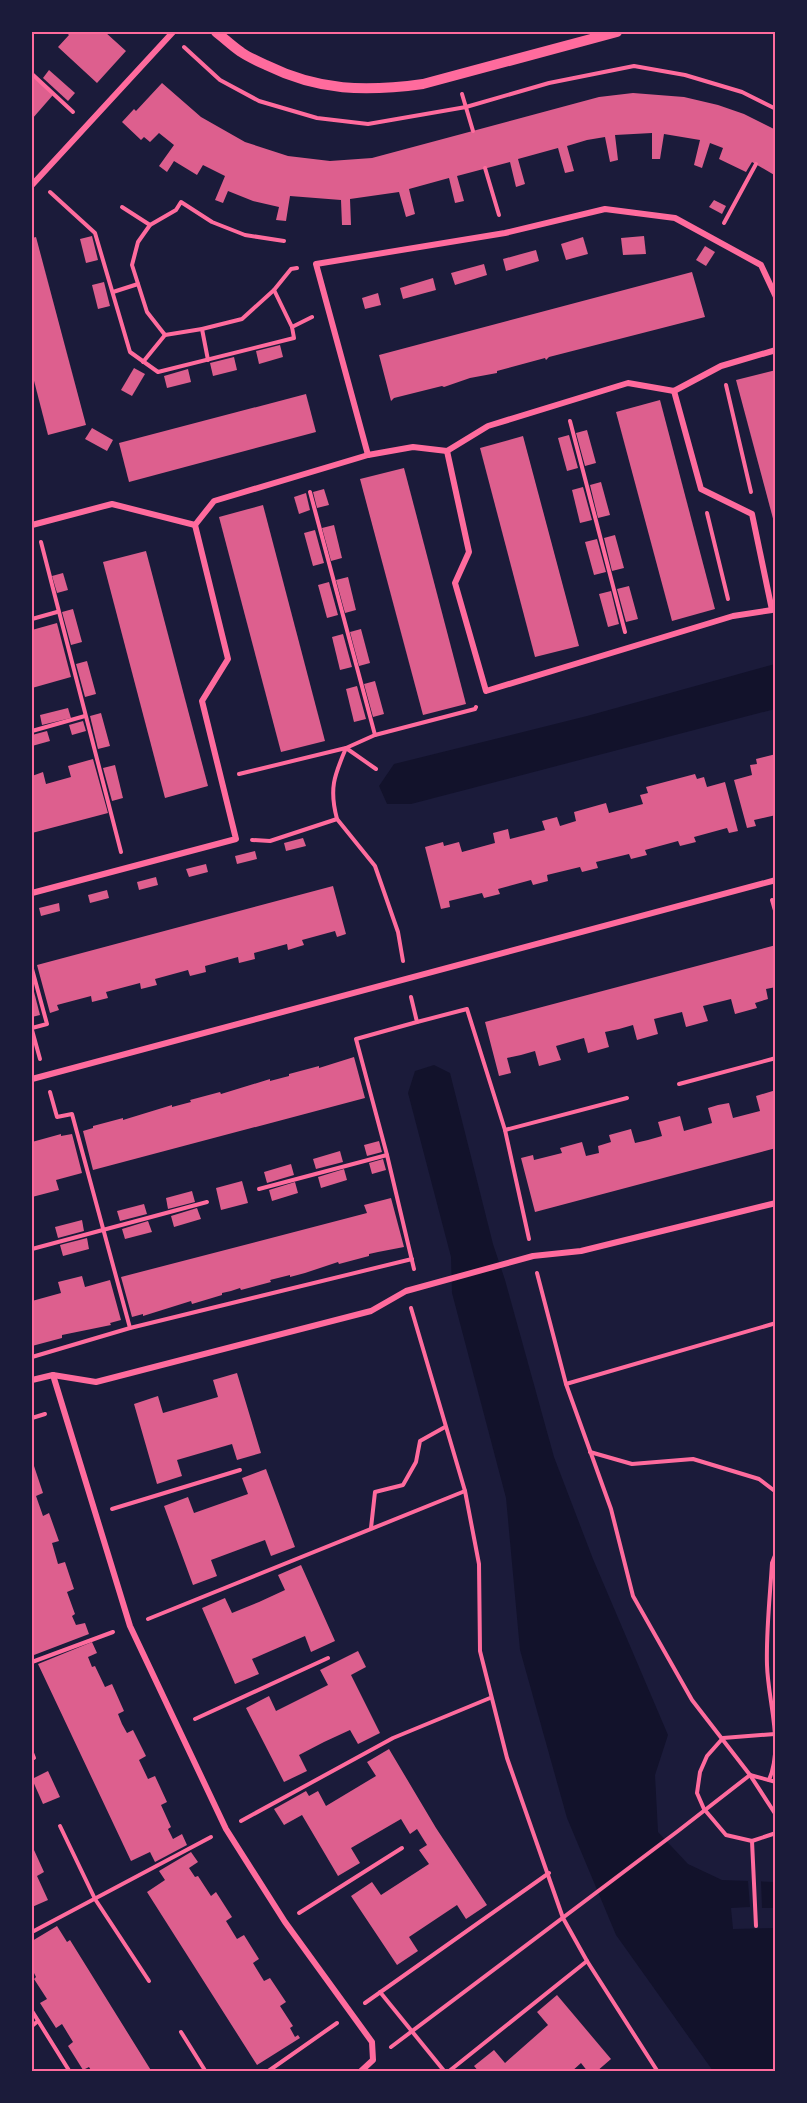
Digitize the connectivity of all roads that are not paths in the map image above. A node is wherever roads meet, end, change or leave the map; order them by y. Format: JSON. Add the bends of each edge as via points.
{"nodes":[{"id":1,"x":173,"y":32,"type":"edge"},
{"id":2,"x":216,"y":32,"type":"edge"},
{"id":3,"x":617,"y":32,"type":"edge"},
{"id":4,"x":581,"y":36,"type":"edge"},
{"id":5,"x":34,"y":182,"type":"edge"},
{"id":6,"x":776,"y":297,"type":"edge"},
{"id":7,"x":776,"y":350,"type":"edge"},
{"id":8,"x":674,"y":391,"type":"junction"},
{"id":9,"x":447,"y":451,"type":"junction"},
{"id":10,"x":368,"y":455,"type":"junction"},
{"id":11,"x":34,"y":524,"type":"edge"},
{"id":12,"x":195,"y":525,"type":"junction"},
{"id":13,"x":776,"y":880,"type":"edge"},
{"id":14,"x":32,"y":893,"type":"edge"},
{"id":15,"x":32,"y":1079,"type":"edge"},
{"id":16,"x":776,"y":1203,"type":"edge"},
{"id":17,"x":53,"y":1375,"type":"junction"},
{"id":18,"x":32,"y":1380,"type":"edge"},
{"id":19,"x":360,"y":2072,"type":"edge"}],
"edges":[{"from":1,"to":5,"type":"street"},
{"from":2,"to":4,"type":"street","via":[[242,53],[281,72],[322,86],[356,89],[392,88],[457,76]]},
{"from":3,"to":4,"type":"street"},
{"from":6,"to":10,"type":"street","via":[[761,265],[675,218],[605,209],[505,233],[316,264]]},
{"from":7,"to":8,"type":"street","via":[[721,366]]},
{"from":8,"to":9,"type":"street","via":[[628,384],[488,426]]},
{"from":8,"to":9,"type":"street","via":[[701,489],[752,514],[772,610],[733,616],[486,690],[455,583],[469,552]]},
{"from":9,"to":10,"type":"street","via":[[412,447]]},
{"from":10,"to":12,"type":"street","via":[[214,501]]},
{"from":11,"to":12,"type":"street","via":[[112,504]]},
{"from":12,"to":14,"type":"street","via":[[228,659],[202,701],[236,839]]},
{"from":13,"to":15,"type":"street"},
{"from":16,"to":17,"type":"street","via":[[581,1251],[533,1256],[406,1291],[371,1311],[96,1382]]},
{"from":17,"to":18,"type":"street"},
{"from":17,"to":19,"type":"street","via":[[130,1626],[226,1829],[285,1922],[372,2042],[374,2060]]}]}
